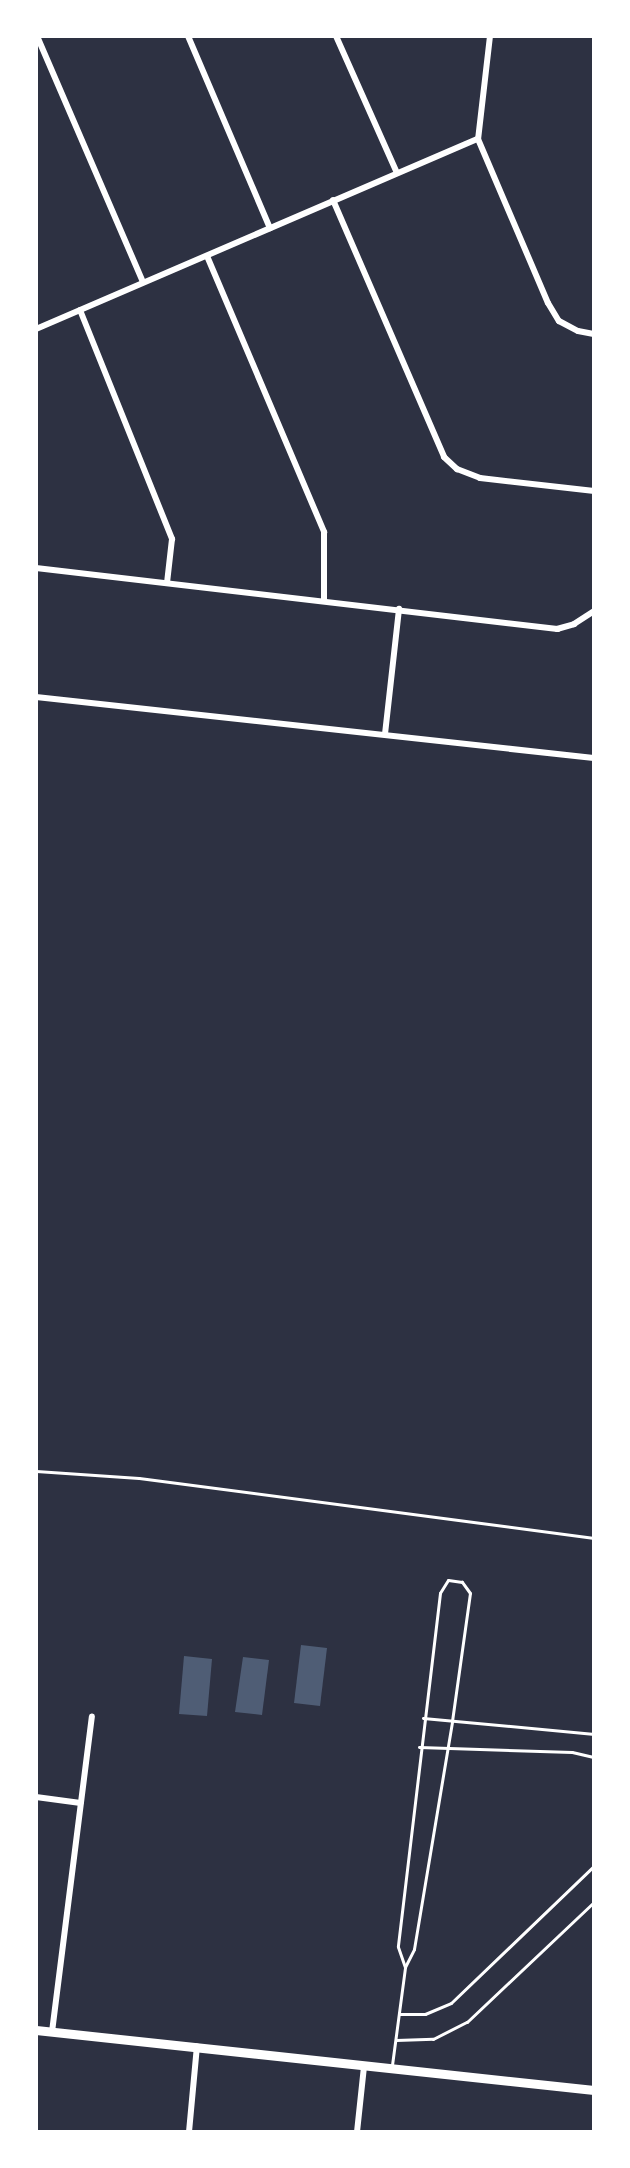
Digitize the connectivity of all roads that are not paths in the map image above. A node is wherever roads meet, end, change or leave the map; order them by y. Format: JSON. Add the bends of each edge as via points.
{"nodes":[{"id":1,"x":37,"y":36,"type":"edge"},
{"id":2,"x":188,"y":36,"type":"edge"},
{"id":3,"x":336,"y":36,"type":"edge"},
{"id":4,"x":490,"y":36,"type":"edge"},
{"id":5,"x":478,"y":139,"type":"junction"},
{"id":6,"x":397,"y":173,"type":"junction"},
{"id":7,"x":333,"y":200,"type":"junction"},
{"id":8,"x":270,"y":228,"type":"junction"},
{"id":9,"x":207,"y":256,"type":"junction"},
{"id":10,"x":143,"y":282,"type":"junction"},
{"id":11,"x":80,"y":310,"type":"junction"},
{"id":12,"x":36,"y":329,"type":"edge"},
{"id":13,"x":594,"y":334,"type":"edge"},
{"id":14,"x":594,"y":491,"type":"edge"},
{"id":15,"x":36,"y":568,"type":"edge"},
{"id":16,"x":167,"y":583,"type":"junction"},
{"id":17,"x":324,"y":600,"type":"junction"},
{"id":18,"x":399,"y":609,"type":"junction"},
{"id":19,"x":594,"y":611,"type":"edge"},
{"id":20,"x":36,"y":697,"type":"edge"},
{"id":21,"x":385,"y":734,"type":"junction"},
{"id":22,"x":594,"y":758,"type":"edge"},
{"id":23,"x":36,"y":1471,"type":"edge"},
{"id":24,"x":594,"y":1538,"type":"edge"},
{"id":25,"x":92,"y":1717,"type":"dead end"},
{"id":26,"x":423,"y":1718,"type":"junction"},
{"id":27,"x":452,"y":1721,"type":"junction"},
{"id":28,"x":594,"y":1734,"type":"edge"},
{"id":29,"x":419,"y":1747,"type":"junction"},
{"id":30,"x":447,"y":1750,"type":"junction"},
{"id":31,"x":594,"y":1757,"type":"edge"},
{"id":32,"x":36,"y":1797,"type":"edge"},
{"id":33,"x":81,"y":1803,"type":"junction"},
{"id":34,"x":594,"y":1866,"type":"edge"},
{"id":35,"x":594,"y":1902,"type":"edge"},
{"id":36,"x":405,"y":1967,"type":"junction"},
{"id":37,"x":399,"y":2014,"type":"junction"},
{"id":38,"x":36,"y":2030,"type":"edge"},
{"id":39,"x":52,"y":2032,"type":"junction"},
{"id":40,"x":396,"y":2040,"type":"junction"},
{"id":41,"x":197,"y":2046,"type":"junction"},
{"id":42,"x":364,"y":2066,"type":"junction"},
{"id":43,"x":392,"y":2068,"type":"junction"},
{"id":44,"x":594,"y":2090,"type":"edge"},
{"id":45,"x":189,"y":2132,"type":"edge"},
{"id":46,"x":357,"y":2132,"type":"edge"}],
"edges":[{"from":1,"to":10,"type":"street"},
{"from":2,"to":8,"type":"street"},
{"from":3,"to":6,"type":"street"},
{"from":4,"to":5,"type":"street"},
{"from":5,"to":6,"type":"street"},
{"from":5,"to":13,"type":"street","via":[[548,303],[559,321]]},
{"from":6,"to":7,"type":"street"},
{"from":7,"to":8,"type":"street"},
{"from":7,"to":14,"type":"street","via":[[444,457],[480,478]]},
{"from":8,"to":9,"type":"street"},
{"from":9,"to":10,"type":"street"},
{"from":9,"to":17,"type":"street","via":[[324,532]]},
{"from":10,"to":11,"type":"street"},
{"from":11,"to":12,"type":"street"},
{"from":11,"to":16,"type":"street","via":[[172,539]]},
{"from":15,"to":16,"type":"street"},
{"from":16,"to":17,"type":"street"},
{"from":17,"to":18,"type":"street"},
{"from":18,"to":19,"type":"street","via":[[557,629]]},
{"from":18,"to":21,"type":"street"},
{"from":20,"to":21,"type":"street"},
{"from":21,"to":22,"type":"street"},
{"from":23,"to":24,"type":"lane","via":[[139,1478]]},
{"from":25,"to":33,"type":"street"},
{"from":26,"to":27,"type":"lane"},
{"from":26,"to":27,"type":"lane","via":[[440,1593],[448,1580],[462,1582],[470,1593]]},
{"from":26,"to":29,"type":"lane"},
{"from":27,"to":28,"type":"lane"},
{"from":27,"to":30,"type":"lane"},
{"from":29,"to":30,"type":"lane"},
{"from":29,"to":36,"type":"lane","via":[[398,1947]]},
{"from":30,"to":31,"type":"lane"},
{"from":30,"to":36,"type":"lane","via":[[414,1949]]},
{"from":32,"to":33,"type":"street"},
{"from":33,"to":39,"type":"street"},
{"from":34,"to":37,"type":"lane","via":[[451,2003],[425,2014]]},
{"from":35,"to":40,"type":"lane","via":[[467,2022],[433,2039]]},
{"from":36,"to":37,"type":"lane"},
{"from":37,"to":40,"type":"lane"},
{"from":38,"to":39,"type":"main road"},
{"from":39,"to":41,"type":"main road"},
{"from":40,"to":43,"type":"lane"},
{"from":41,"to":42,"type":"main road"},
{"from":41,"to":45,"type":"street"},
{"from":42,"to":43,"type":"main road"},
{"from":42,"to":46,"type":"street"},
{"from":43,"to":44,"type":"main road"}]}
